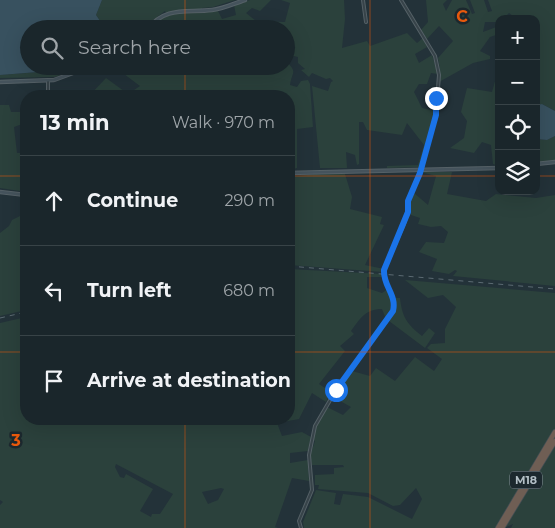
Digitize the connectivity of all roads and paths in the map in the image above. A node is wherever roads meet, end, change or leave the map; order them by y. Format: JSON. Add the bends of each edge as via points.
{"nodes":[{"id":1,"x":245,"y":0,"type":"edge"},
{"id":2,"x":363,"y":0,"type":"edge"},
{"id":3,"x":401,"y":0,"type":"edge"},
{"id":4,"x":156,"y":20,"type":"edge"},
{"id":5,"x":366,"y":22,"type":"dead end"},
{"id":6,"x":70,"y":75,"type":"edge"},
{"id":7,"x":48,"y":81,"type":"junction"},
{"id":8,"x":0,"y":82,"type":"edge"},
{"id":9,"x":48,"y":90,"type":"edge"},
{"id":10,"x":555,"y":162,"type":"edge"},
{"id":11,"x":540,"y":164,"type":"edge"},
{"id":12,"x":495,"y":168,"type":"edge"},
{"id":13,"x":421,"y":169,"type":"junction"},
{"id":14,"x":295,"y":173,"type":"edge"},
{"id":15,"x":0,"y":192,"type":"edge"},
{"id":16,"x":20,"y":194,"type":"edge"},
{"id":17,"x":555,"y":432,"type":"edge"},
{"id":18,"x":555,"y":441,"type":"edge"},
{"id":19,"x":301,"y":528,"type":"edge"},
{"id":20,"x":498,"y":528,"type":"edge"},
{"id":21,"x":502,"y":528,"type":"edge"}],
"edges":[{"from":1,"to":4,"type":"main road","via":[[214,10],[169,13]]},
{"from":2,"to":5,"type":"street"},
{"from":3,"to":13,"type":"street","via":[[439,68],[436,115]]},
{"from":6,"to":7,"type":"main road"},
{"from":7,"to":8,"type":"main road"},
{"from":7,"to":9,"type":"street"},
{"from":10,"to":11,"type":"main road"},
{"from":12,"to":13,"type":"main road"},
{"from":13,"to":14,"type":"main road"},
{"from":13,"to":19,"type":"street","via":[[408,201],[404,224],[384,270],[396,303],[393,311],[336,390],[315,426],[309,455],[312,490],[299,521]]},
{"from":15,"to":16,"type":"main road"},
{"from":17,"to":20,"type":"highway","number":"M18"},
{"from":18,"to":21,"type":"highway","number":"M18"}]}
